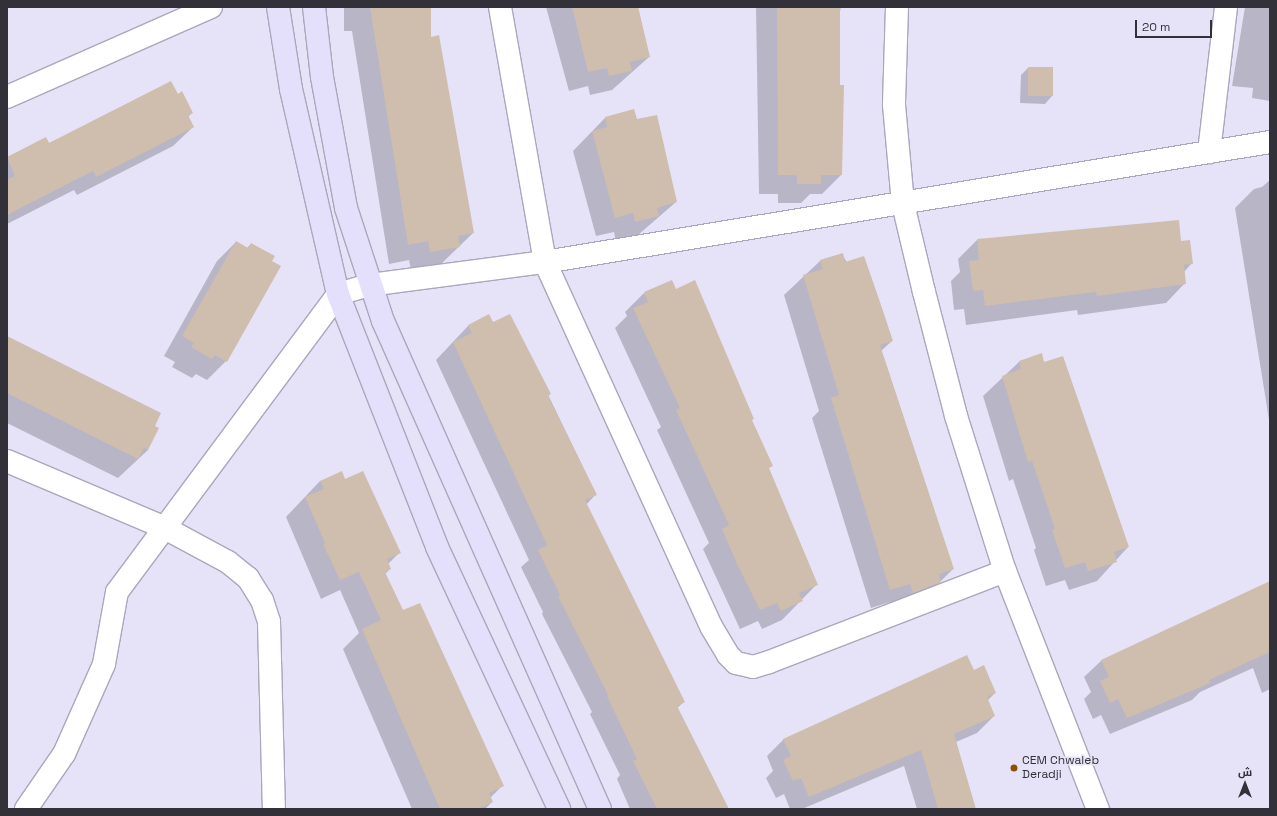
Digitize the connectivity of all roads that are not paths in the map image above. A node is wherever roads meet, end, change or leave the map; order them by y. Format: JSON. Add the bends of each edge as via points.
{"nodes":[{"id":1,"x":211,"y":7,"type":"edge"},
{"id":2,"x":278,"y":7,"type":"edge"},
{"id":3,"x":314,"y":7,"type":"edge"},
{"id":4,"x":500,"y":7,"type":"edge"},
{"id":5,"x":897,"y":7,"type":"edge"},
{"id":6,"x":1226,"y":7,"type":"edge"},
{"id":7,"x":7,"y":97,"type":"edge"},
{"id":8,"x":1270,"y":142,"type":"edge"},
{"id":9,"x":1209,"y":152,"type":"junction"},
{"id":10,"x":903,"y":204,"type":"junction"},
{"id":11,"x":545,"y":262,"type":"junction"},
{"id":12,"x":370,"y":285,"type":"junction"},
{"id":13,"x":338,"y":294,"type":"junction"},
{"id":14,"x":7,"y":461,"type":"edge"},
{"id":15,"x":163,"y":527,"type":"junction"},
{"id":16,"x":1005,"y":570,"type":"junction"},
{"id":17,"x":26,"y":809,"type":"edge"},
{"id":18,"x":274,"y":809,"type":"edge"},
{"id":19,"x":559,"y":809,"type":"edge"},
{"id":20,"x":600,"y":809,"type":"edge"},
{"id":21,"x":1098,"y":809,"type":"edge"}],
"edges":[{"from":1,"to":7,"type":"street"},
{"from":2,"to":13,"type":"main road","via":[[295,104]]},
{"from":3,"to":12,"type":"main road","via":[[322,77],[346,208]]},
{"from":4,"to":11,"type":"street"},
{"from":5,"to":10,"type":"street","via":[[894,105]]},
{"from":6,"to":9,"type":"street"},
{"from":8,"to":9,"type":"street"},
{"from":9,"to":10,"type":"street"},
{"from":10,"to":11,"type":"street"},
{"from":10,"to":16,"type":"street","via":[[956,416]]},
{"from":11,"to":12,"type":"street"},
{"from":11,"to":16,"type":"street","via":[[712,628],[736,663],[753,667],[769,662]]},
{"from":12,"to":13,"type":"street"},
{"from":12,"to":20,"type":"main road","via":[[383,321]]},
{"from":13,"to":15,"type":"street"},
{"from":13,"to":19,"type":"main road","via":[[437,547]]},
{"from":14,"to":15,"type":"street"},
{"from":15,"to":17,"type":"street","via":[[117,592],[104,664],[64,754]]},
{"from":15,"to":18,"type":"street","via":[[228,562],[248,578],[262,600],[269,622]]},
{"from":16,"to":21,"type":"street"}]}
